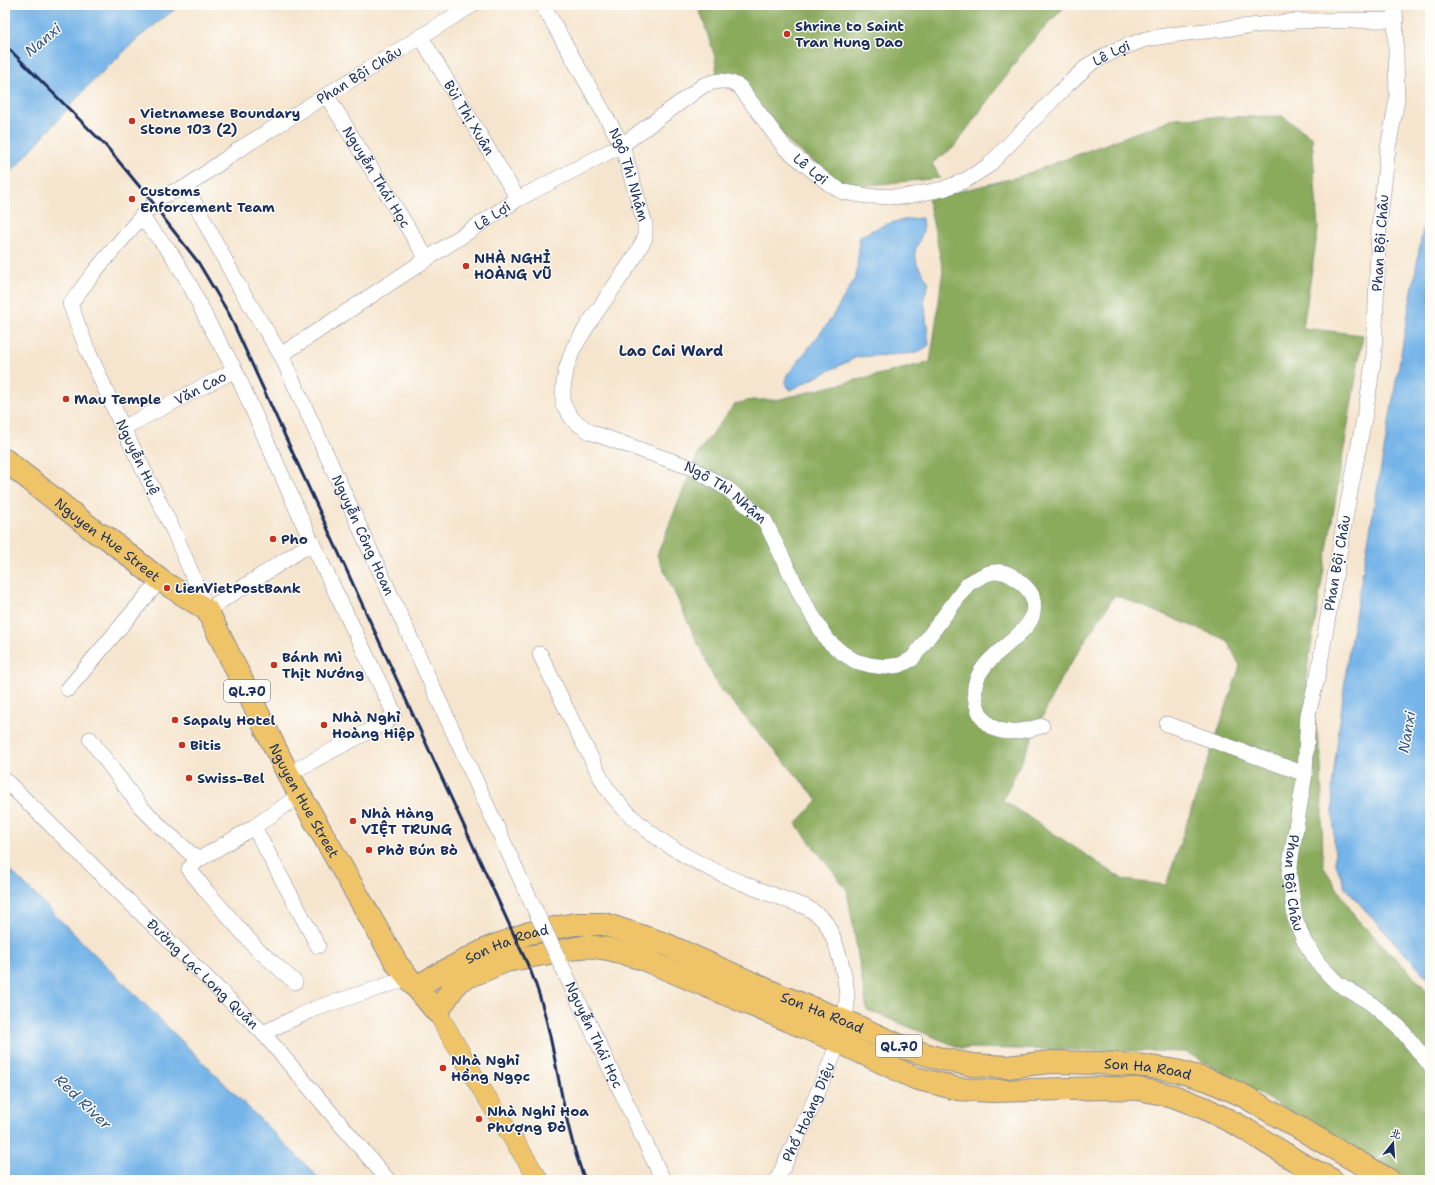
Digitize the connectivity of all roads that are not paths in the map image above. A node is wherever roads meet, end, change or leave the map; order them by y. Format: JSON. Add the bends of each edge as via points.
{"nodes":[{"id":1,"x":472,"y":5,"type":"edge"},
{"id":2,"x":543,"y":5,"type":"edge"},
{"id":3,"x":1395,"y":5,"type":"edge"},
{"id":4,"x":1396,"y":20,"type":"junction"},
{"id":5,"x":421,"y":37,"type":"junction"},
{"id":6,"x":327,"y":96,"type":"junction"},
{"id":7,"x":622,"y":145,"type":"junction"},
{"id":8,"x":186,"y":187,"type":"junction"},
{"id":9,"x":518,"y":199,"type":"junction"},
{"id":10,"x":141,"y":217,"type":"junction"},
{"id":11,"x":427,"y":259,"type":"junction"},
{"id":12,"x":70,"y":304,"type":"joint"},
{"id":13,"x":281,"y":355,"type":"junction"},
{"id":14,"x":234,"y":370,"type":"junction"},
{"id":15,"x":123,"y":428,"type":"junction"},
{"id":16,"x":5,"y":460,"type":"edge"},
{"id":17,"x":312,"y":543,"type":"junction"},
{"id":18,"x":160,"y":580,"type":"junction"},
{"id":19,"x":207,"y":610,"type":"junction"},
{"id":20,"x":540,"y":654,"type":"dead end"},
{"id":21,"x":68,"y":689,"type":"dead end"},
{"id":22,"x":1167,"y":724,"type":"dead end"},
{"id":23,"x":1042,"y":726,"type":"dead end"},
{"id":24,"x":90,"y":739,"type":"dead end"},
{"id":25,"x":288,"y":774,"type":"junction"},
{"id":26,"x":1305,"y":774,"type":"junction"},
{"id":27,"x":5,"y":780,"type":"edge"},
{"id":28,"x":300,"y":794,"type":"junction"},
{"id":29,"x":254,"y":827,"type":"junction"},
{"id":30,"x":198,"y":860,"type":"junction"},
{"id":31,"x":526,"y":891,"type":"joint"},
{"id":32,"x":318,"y":946,"type":"dead end"},
{"id":33,"x":295,"y":982,"type":"dead end"},
{"id":34,"x":413,"y":983,"type":"junction"},
{"id":35,"x":437,"y":1012,"type":"junction"},
{"id":36,"x":845,"y":1021,"type":"junction"},
{"id":37,"x":263,"y":1033,"type":"junction"},
{"id":38,"x":839,"y":1042,"type":"junction"},
{"id":39,"x":1430,"y":1065,"type":"edge"},
{"id":40,"x":388,"y":1180,"type":"edge"},
{"id":41,"x":539,"y":1180,"type":"edge"},
{"id":42,"x":662,"y":1180,"type":"edge"},
{"id":43,"x":777,"y":1180,"type":"edge"},
{"id":44,"x":1332,"y":1180,"type":"edge"},
{"id":45,"x":1389,"y":1180,"type":"edge"}],
"edges":[{"from":1,"to":5,"type":"street","name":"Phan Bội Châu"},
{"from":2,"to":7,"type":"street","name":"Ngô Thì Nhậm"},
{"from":3,"to":4,"type":"street","name":"Phan Bội Châu"},
{"from":4,"to":7,"type":"street","name":"Lê Lợi","via":[[1296,21],[1146,39],[1116,50],[1090,64],[988,166],[966,180],[943,189],[903,197],[842,192],[828,183],[785,148],[740,87],[729,81],[716,81],[704,85]]},
{"from":4,"to":26,"type":"street","name":"Phan Bội Châu","via":[[1397,100],[1388,148],[1379,227],[1374,355],[1318,676],[1308,714]]},
{"from":5,"to":6,"type":"street","name":"Phan Bội Châu"},
{"from":5,"to":9,"type":"street","name":"Bùi Thị Xuân"},
{"from":6,"to":8,"type":"street","name":"Phan Bội Châu","via":[[238,150]]},
{"from":6,"to":11,"type":"street","name":"Nguyễn Thái Học"},
{"from":7,"to":9,"type":"street","name":"Lê Lợi"},
{"from":7,"to":23,"type":"street","name":"Ngô Thì Nhậm","via":[[642,210],[645,238],[573,349],[563,389],[563,404],[573,420],[590,432],[692,468],[728,490],[765,521],[802,598],[827,640],[855,661],[885,667],[900,665],[912,659],[968,584],[992,572],[1002,572],[1014,577],[1032,595],[1032,618],[1026,627],[982,668],[976,679],[976,702],[985,722],[994,728],[1019,732]]},
{"from":8,"to":10,"type":"street","name":"Phan Bội Châu","via":[[162,196]]},
{"from":8,"to":13,"type":"street","name":"Nguyễn Công Hoan","via":[[240,288]]},
{"from":9,"to":11,"type":"street","name":"Lê Lợi"},
{"from":10,"to":12,"type":"street","name":"Phan Bội Châu"},
{"from":10,"to":14,"type":"street","via":[[171,253],[189,282]]},
{"from":11,"to":13,"type":"street","name":"Lê Lợi"},
{"from":12,"to":15,"type":"street","name":"Nguyễn Huệ"},
{"from":13,"to":31,"type":"street","name":"Nguyễn Công Hoan"},
{"from":14,"to":15,"type":"street","name":"Văn Cao"},
{"from":14,"to":17,"type":"street"},
{"from":15,"to":19,"type":"street","name":"Nguyễn Huệ"},
{"from":16,"to":18,"type":"highway","name":"Nguyen Hue Street"},
{"from":17,"to":19,"type":"street"},
{"from":17,"to":25,"type":"street","via":[[394,713],[386,722]]},
{"from":18,"to":19,"type":"highway","name":"Nguyen Hue Street"},
{"from":18,"to":21,"type":"street"},
{"from":19,"to":25,"type":"highway","name":"Nguyen Hue Street","number":"QL.70"},
{"from":20,"to":36,"type":"street","via":[[606,786],[626,811],[680,853],[806,907],[816,912],[825,922],[840,960],[847,996]]},
{"from":22,"to":26,"type":"street"},
{"from":24,"to":30,"type":"street","via":[[140,806]]},
{"from":25,"to":28,"type":"highway","name":"Nguyen Hue Street","number":"QL.70"},
{"from":26,"to":39,"type":"street","name":"Phan Bội Châu","via":[[1289,873],[1295,918],[1304,941],[1319,964],[1337,983],[1369,1002],[1399,1027]]},
{"from":27,"to":37,"type":"street","name":"Đường Lạc Long Quân"},
{"from":28,"to":29,"type":"street"},
{"from":28,"to":34,"type":"highway","name":"Nguyen Hue Street","number":"QL.70","via":[[397,964]]},
{"from":29,"to":30,"type":"street"},
{"from":29,"to":32,"type":"street"},
{"from":30,"to":33,"type":"street","via":[[189,869],[207,892],[256,948]]},
{"from":31,"to":42,"type":"street","name":"Nguyễn Thái Học","bridge":true},
{"from":34,"to":35,"type":"highway","name":"Nguyen Hue Street","number":"QL.70"},
{"from":34,"to":36,"type":"highway","name":"Son Ha Road","number":"QL.70","via":[[439,974],[489,948],[529,933],[575,924],[604,924],[665,944],[781,996]]},
{"from":34,"to":37,"type":"street","via":[[314,1009]]},
{"from":35,"to":38,"type":"highway","name":"Son Ha Road","number":"QL.70","via":[[458,981],[506,962],[587,946],[609,949],[643,959]]},
{"from":35,"to":41,"type":"main road"},
{"from":36,"to":38,"type":"highway"},
{"from":36,"to":45,"type":"highway","name":"Son Ha Road","number":"QL.70","via":[[906,1048],[972,1065],[1007,1067],[1050,1062],[1101,1063],[1177,1071],[1208,1080],[1242,1095]]},
{"from":37,"to":40,"type":"street","name":"Đường Lạc Long Quân"},
{"from":38,"to":43,"type":"street","name":"Phố Hoàng Diệu"},
{"from":38,"to":44,"type":"highway","name":"Son Ha Road","number":"QL.70","via":[[915,1078],[958,1089],[1139,1089],[1173,1096],[1240,1126]]}]}
